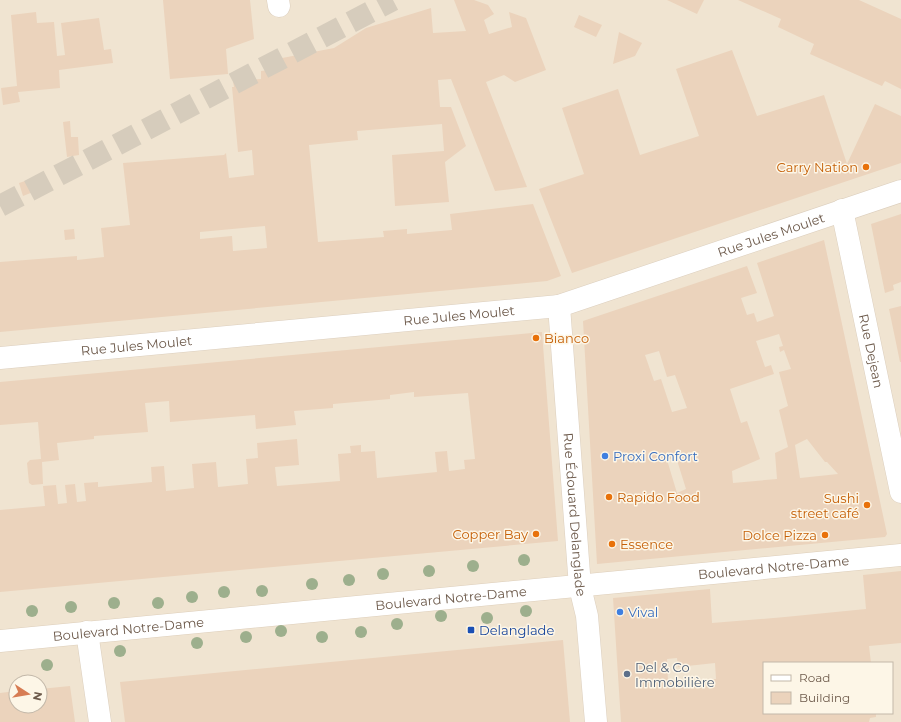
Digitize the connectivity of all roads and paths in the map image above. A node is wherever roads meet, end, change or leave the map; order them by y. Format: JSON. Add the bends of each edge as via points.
{"nodes":[{"id":1,"x":901,"y":191,"type":"edge"},
{"id":2,"x":842,"y":210,"type":"junction"},
{"id":3,"x":560,"y":306,"type":"junction"},
{"id":4,"x":0,"y":358,"type":"edge"},
{"id":5,"x":901,"y":492,"type":"edge"},
{"id":6,"x":901,"y":555,"type":"edge"},
{"id":7,"x":580,"y":587,"type":"junction"},
{"id":8,"x":87,"y":632,"type":"junction"},
{"id":9,"x":0,"y":641,"type":"edge"},
{"id":10,"x":100,"y":722,"type":"edge"},
{"id":11,"x":596,"y":722,"type":"edge"}],
"edges":[{"from":1,"to":2,"type":"street","name":"Rue Jules Moulet"},
{"from":2,"to":3,"type":"street","name":"Rue Jules Moulet"},
{"from":2,"to":5,"type":"street","name":"Rue Dejean"},
{"from":3,"to":4,"type":"street","name":"Rue Jules Moulet"},
{"from":3,"to":7,"type":"street","name":"Rue Édouard Delanglade"},
{"from":6,"to":7,"type":"street","name":"Boulevard Notre-Dame"},
{"from":7,"to":8,"type":"street","name":"Boulevard Notre-Dame"},
{"from":7,"to":11,"type":"street","name":"Rue Édouard Delanglade","via":[[587,616]]},
{"from":8,"to":9,"type":"street","name":"Boulevard Notre-Dame"},
{"from":8,"to":10,"type":"street"}]}
